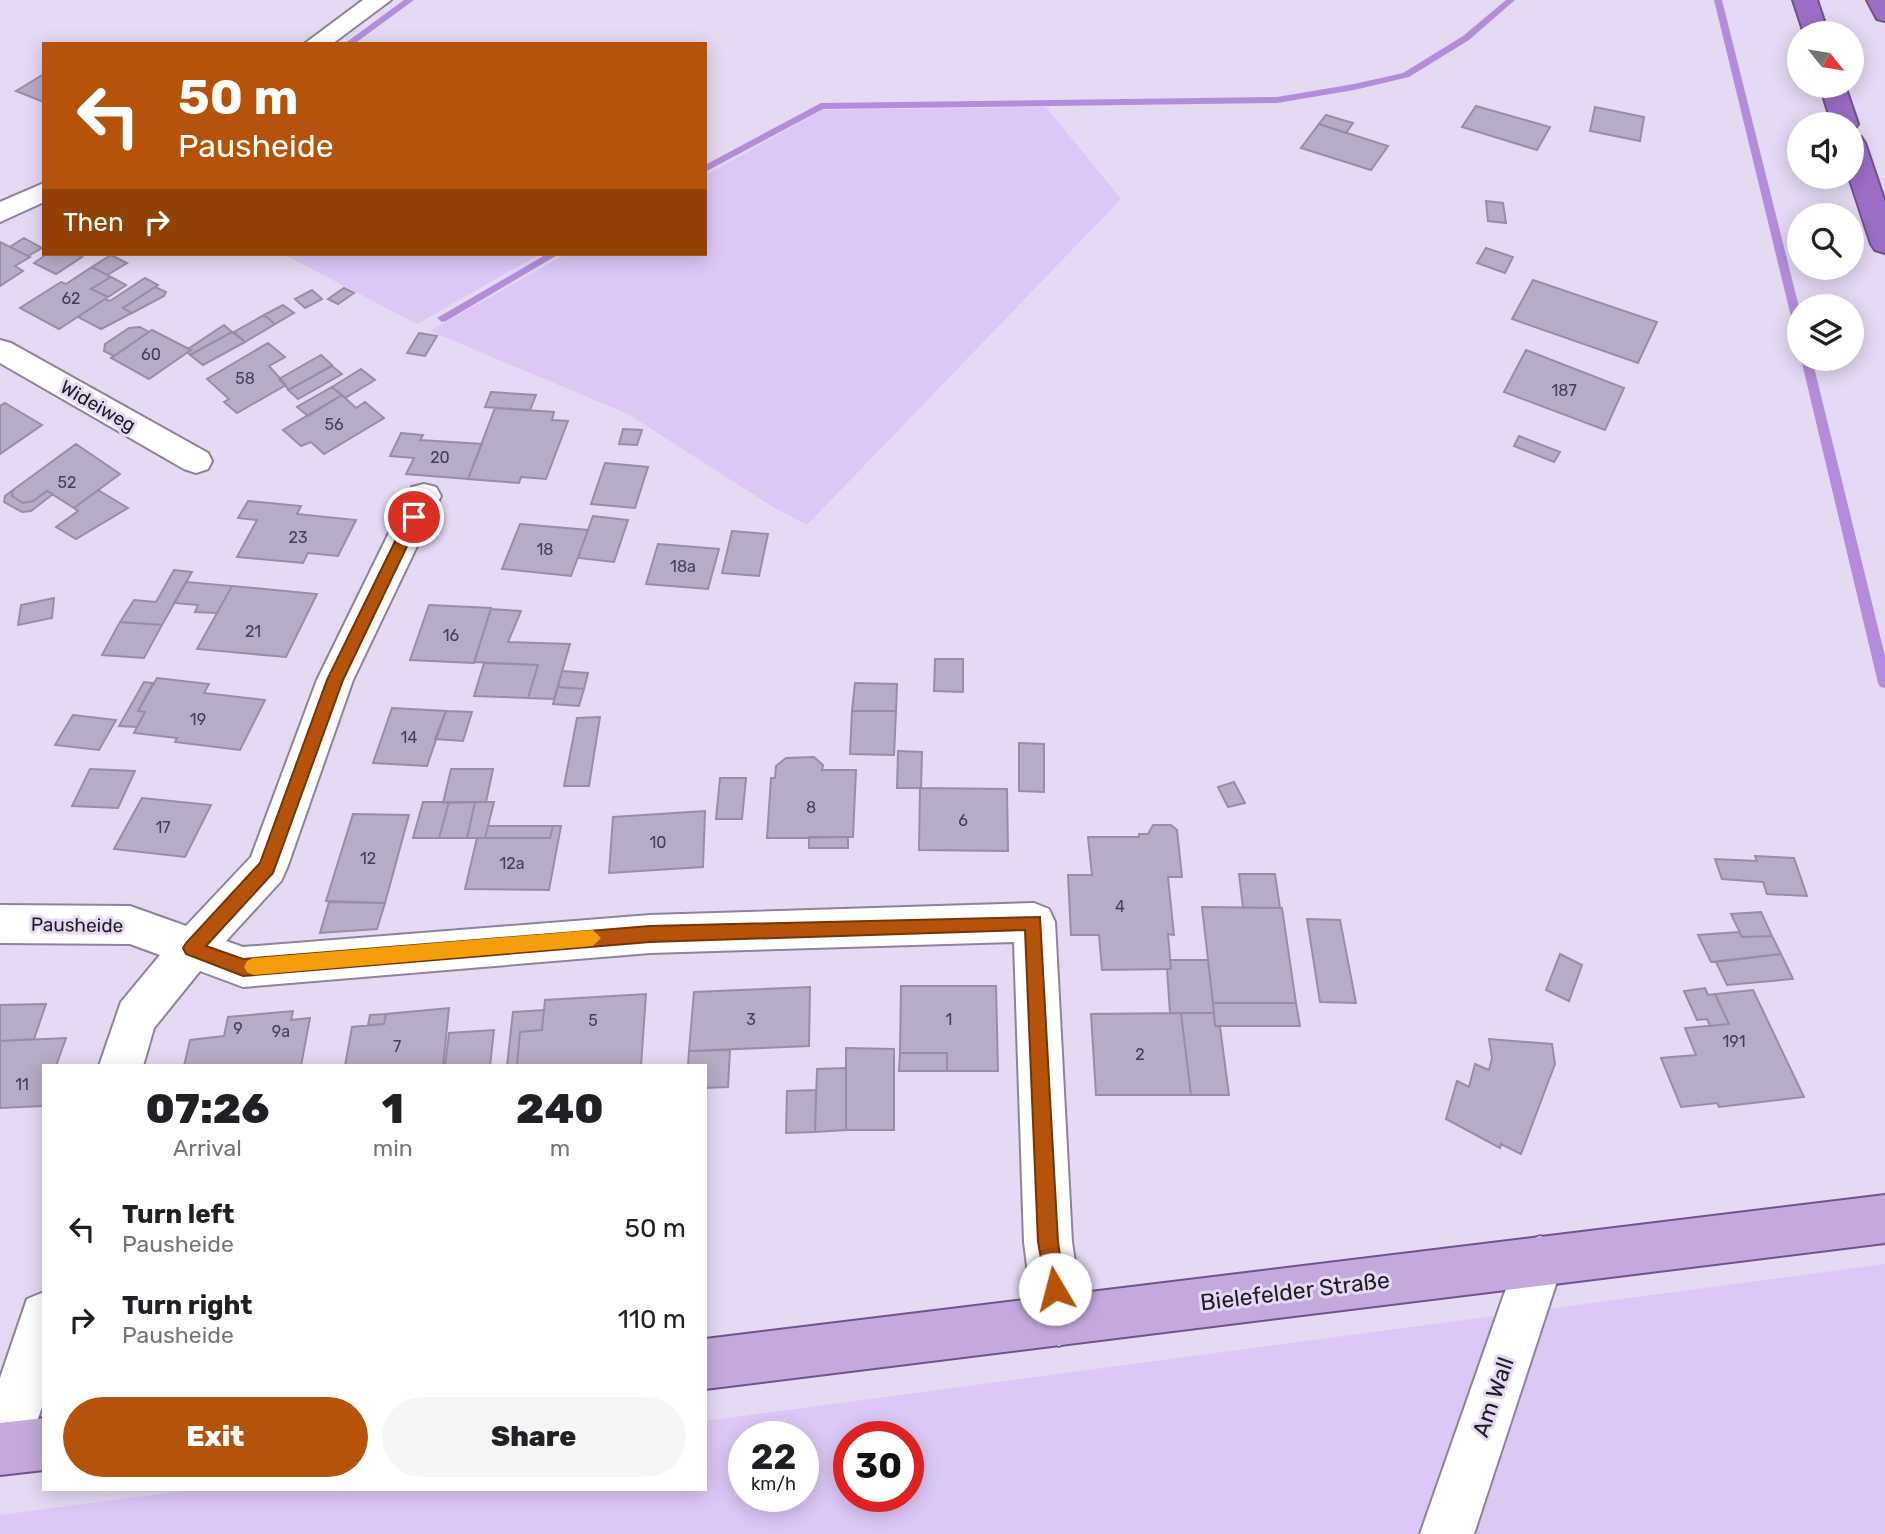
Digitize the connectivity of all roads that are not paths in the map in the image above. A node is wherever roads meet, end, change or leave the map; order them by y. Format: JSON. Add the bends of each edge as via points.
{"nodes":[{"id":1,"x":379,"y":0,"type":"edge"},
{"id":2,"x":1805,"y":0,"type":"edge"},
{"id":3,"x":1880,"y":0,"type":"edge"},
{"id":4,"x":1885,"y":14,"type":"edge"},
{"id":5,"x":1812,"y":21,"type":"edge"},
{"id":6,"x":319,"y":42,"type":"edge"},
{"id":7,"x":1864,"y":179,"type":"edge"},
{"id":8,"x":42,"y":192,"type":"edge"},
{"id":9,"x":0,"y":213,"type":"edge"},
{"id":10,"x":1885,"y":244,"type":"edge"},
{"id":11,"x":0,"y":350,"type":"edge"},
{"id":12,"x":196,"y":461,"type":"dead end"},
{"id":13,"x":424,"y":496,"type":"dead end"},
{"id":14,"x":0,"y":924,"type":"edge"},
{"id":15,"x":192,"y":948,"type":"junction"},
{"id":16,"x":122,"y":1064,"type":"edge"},
{"id":17,"x":1885,"y":1219,"type":"edge"},
{"id":18,"x":1540,"y":1260,"type":"junction"},
{"id":19,"x":1059,"y":1321,"type":"junction"},
{"id":20,"x":42,"y":1325,"type":"edge"},
{"id":21,"x":707,"y":1364,"type":"edge"},
{"id":22,"x":16,"y":1447,"type":"edge"},
{"id":23,"x":1447,"y":1534,"type":"edge"}],
"edges":[{"from":1,"to":6,"type":"street"},
{"from":2,"to":5,"type":"highway"},
{"from":3,"to":4,"type":"highway"},
{"from":7,"to":10,"type":"highway"},
{"from":8,"to":9,"type":"street"},
{"from":11,"to":12,"type":"street","name":"Wideiweg"},
{"from":13,"to":15,"type":"street","via":[[335,680],[267,868]]},
{"from":14,"to":15,"type":"street","name":"Pausheide","via":[[130,925]]},
{"from":15,"to":16,"type":"street","via":[[136,1017]]},
{"from":15,"to":19,"type":"street","name":"Pausheide","via":[[243,967],[650,934],[1034,922],[1048,1242]]},
{"from":17,"to":18,"type":"main road","name":"Bielefelder Straße"},
{"from":18,"to":19,"type":"main road","name":"Bielefelder Straße"},
{"from":18,"to":23,"type":"street","name":"Am Wall"},
{"from":19,"to":21,"type":"main road","name":"Bielefelder Straße"},
{"from":20,"to":22,"type":"street"}]}
